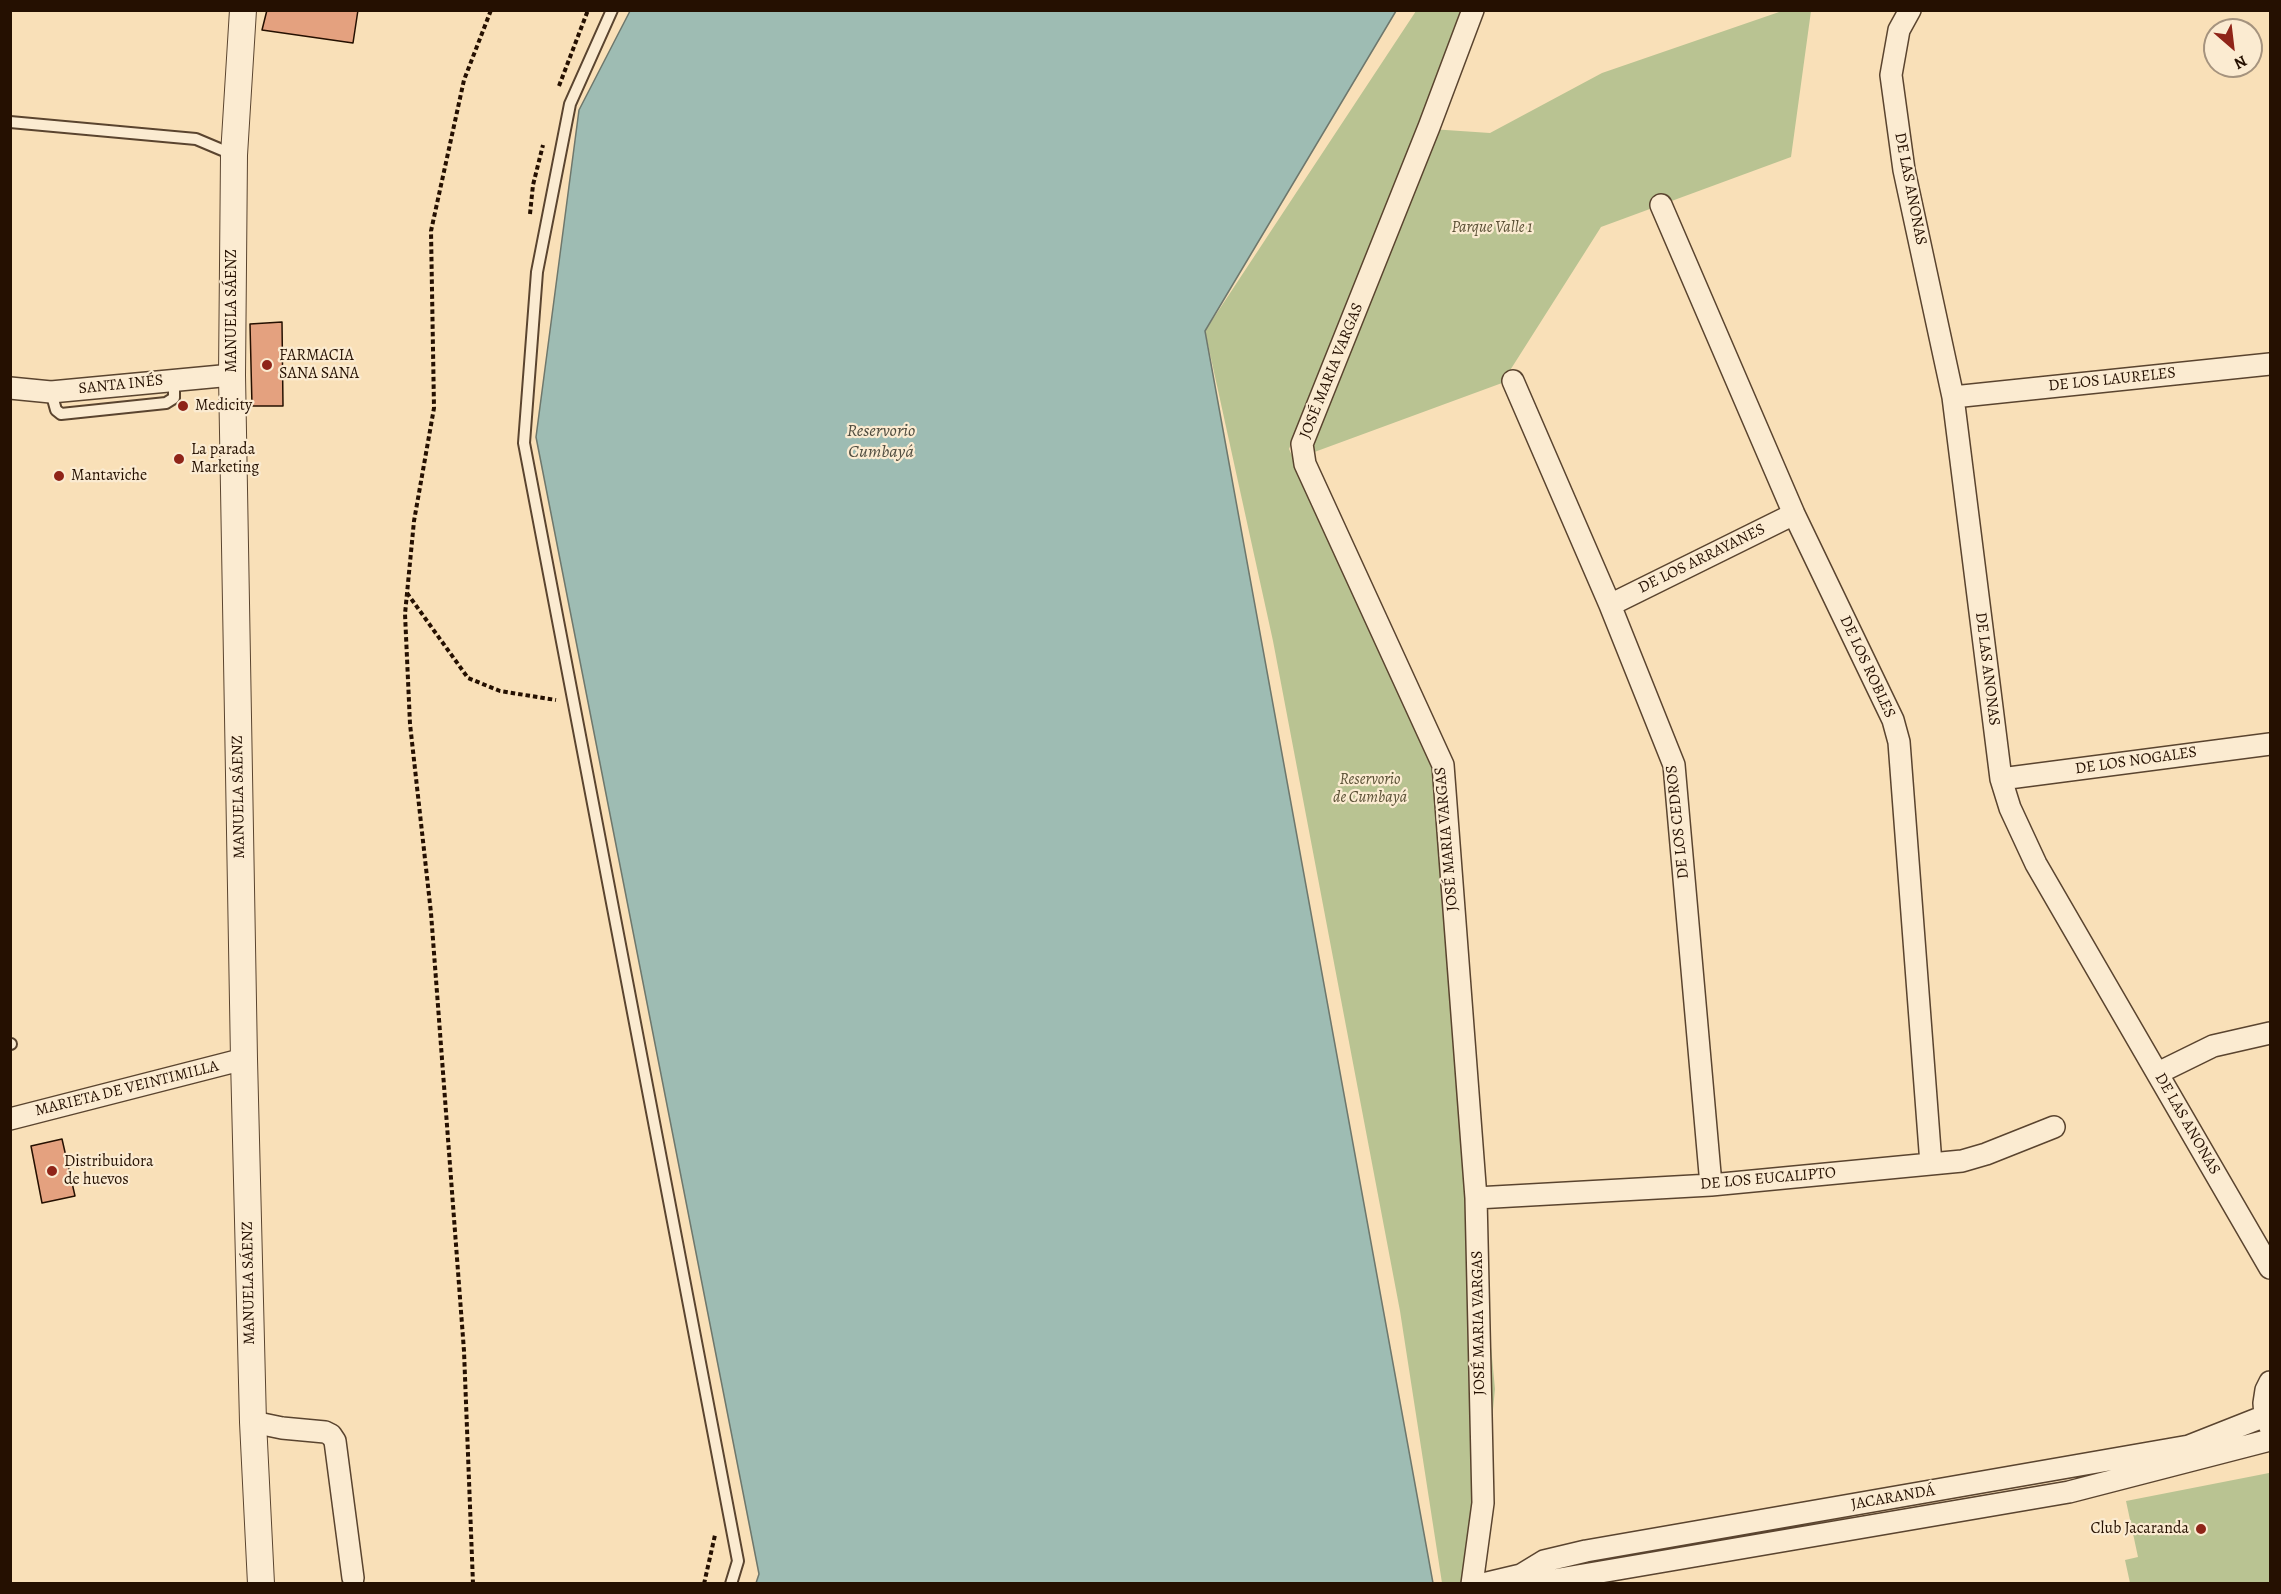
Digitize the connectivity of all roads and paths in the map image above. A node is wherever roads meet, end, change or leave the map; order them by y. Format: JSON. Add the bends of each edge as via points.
{"nodes":[{"id":1,"x":243,"y":10,"type":"edge"},
{"id":2,"x":491,"y":10,"type":"edge"},
{"id":3,"x":612,"y":10,"type":"edge"},
{"id":4,"x":1473,"y":10,"type":"edge"},
{"id":5,"x":1906,"y":12,"type":"edge"},
{"id":6,"x":10,"y":122,"type":"edge"},
{"id":7,"x":234,"y":155,"type":"junction"},
{"id":8,"x":1661,"y":205,"type":"dead end"},
{"id":9,"x":2271,"y":364,"type":"edge"},
{"id":10,"x":232,"y":375,"type":"junction"},
{"id":11,"x":1513,"y":381,"type":"dead end"},
{"id":12,"x":10,"y":388,"type":"edge"},
{"id":13,"x":1953,"y":397,"type":"junction"},
{"id":14,"x":1794,"y":514,"type":"junction"},
{"id":15,"x":407,"y":593,"type":"junction"},
{"id":16,"x":1610,"y":604,"type":"junction"},
{"id":17,"x":556,"y":700,"type":"dead end"},
{"id":18,"x":2271,"y":744,"type":"edge"},
{"id":19,"x":2001,"y":779,"type":"junction"},
{"id":20,"x":2271,"y":1033,"type":"edge"},
{"id":21,"x":244,"y":1059,"type":"junction"},
{"id":22,"x":2158,"y":1073,"type":"junction"},
{"id":23,"x":10,"y":1119,"type":"edge"},
{"id":24,"x":2054,"y":1127,"type":"dead end"},
{"id":25,"x":1931,"y":1164,"type":"junction"},
{"id":26,"x":1711,"y":1185,"type":"junction"},
{"id":27,"x":1476,"y":1198,"type":"junction"},
{"id":28,"x":2271,"y":1268,"type":"edge"},
{"id":29,"x":2271,"y":1382,"type":"edge"},
{"id":30,"x":253,"y":1422,"type":"junction"},
{"id":31,"x":2268,"y":1422,"type":"edge"},
{"id":32,"x":2271,"y":1440,"type":"edge"},
{"id":33,"x":1816,"y":1511,"type":"junction"},
{"id":34,"x":1819,"y":1534,"type":"junction"},
{"id":35,"x":1521,"y":1575,"type":"junction"},
{"id":36,"x":353,"y":1578,"type":"dead end"},
{"id":37,"x":261,"y":1584,"type":"edge"},
{"id":38,"x":473,"y":1584,"type":"edge"},
{"id":39,"x":731,"y":1584,"type":"edge"},
{"id":40,"x":1472,"y":1584,"type":"edge"},
{"id":41,"x":1483,"y":1584,"type":"edge"}],
"edges":[{"from":1,"to":7,"type":"street","name":"MANUELA SÁENZ"},
{"from":2,"to":15,"type":"path","via":[[464,80],[431,231],[434,408],[414,521]]},
{"from":3,"to":39,"type":"lane","via":[[570,104],[537,272],[524,443],[738,1561]]},
{"from":4,"to":27,"type":"street","name":"JOSÉ MARIA VARGAS","via":[[1302,444],[1305,464],[1443,765]]},
{"from":5,"to":13,"type":"street","name":"DE LAS ANONAS","via":[[1891,75],[1904,170]]},
{"from":6,"to":7,"type":"lane","via":[[196,139]]},
{"from":7,"to":10,"type":"street","name":"MANUELA SÁENZ"},
{"from":8,"to":14,"type":"street","name":"DE LOS ROBLES"},
{"from":9,"to":13,"type":"street","name":"DE LOS LAURELES"},
{"from":10,"to":12,"type":"street","name":"SANTA INÉS","via":[[51,392]]},
{"from":10,"to":21,"type":"street","name":"MANUELA SÁENZ"},
{"from":11,"to":16,"type":"street","name":"DE LOS CEDROS"},
{"from":13,"to":19,"type":"street","name":"DE LAS ANONAS"},
{"from":14,"to":16,"type":"street","name":"DE LOS ARRAYANES"},
{"from":14,"to":25,"type":"street","name":"DE LOS ROBLES","via":[[1893,720],[1899,741]]},
{"from":15,"to":17,"type":"path","via":[[468,678],[500,691]]},
{"from":15,"to":38,"type":"path","via":[[410,724],[431,913],[463,1339]]},
{"from":16,"to":26,"type":"street","name":"DE LOS CEDROS","via":[[1674,765]]},
{"from":18,"to":19,"type":"street","name":"DE LOS NOGALES"},
{"from":19,"to":22,"type":"street","name":"DE LAS ANONAS","via":[[2036,864]]},
{"from":20,"to":22,"type":"street","via":[[2213,1046]]},
{"from":21,"to":23,"type":"street","name":"MARIETA DE VEINTIMILLA"},
{"from":21,"to":30,"type":"street","name":"MANUELA SÁENZ"},
{"from":22,"to":28,"type":"street","name":"DE LAS ANONAS"},
{"from":24,"to":25,"type":"street","name":"DE LOS EUCALIPTO","via":[[1986,1154]]},
{"from":25,"to":26,"type":"street","name":"DE LOS EUCALIPTO"},
{"from":26,"to":27,"type":"street","name":"DE LOS EUCALIPTO"},
{"from":27,"to":40,"type":"street","name":"JOSÉ MARIA VARGAS","via":[[1483,1503]]},
{"from":29,"to":31,"type":"street","via":[[2264,1403]]},
{"from":30,"to":36,"type":"street","via":[[332,1435]]},
{"from":30,"to":37,"type":"street","name":"MANUELA SÁENZ"},
{"from":31,"to":33,"type":"street","name":"JACARANDÁ","via":[[2189,1446]]},
{"from":32,"to":34,"type":"street","name":"JACARANDÁ","via":[[2069,1492]]},
{"from":33,"to":34,"type":"street"},
{"from":33,"to":35,"type":"street","name":"JACARANDÁ","via":[[1586,1551],[1544,1561]]},
{"from":34,"to":35,"type":"street","name":"JACARANDÁ","via":[[1548,1581]]},
{"from":35,"to":41,"type":"street","name":"JACARANDÁ"}]}
